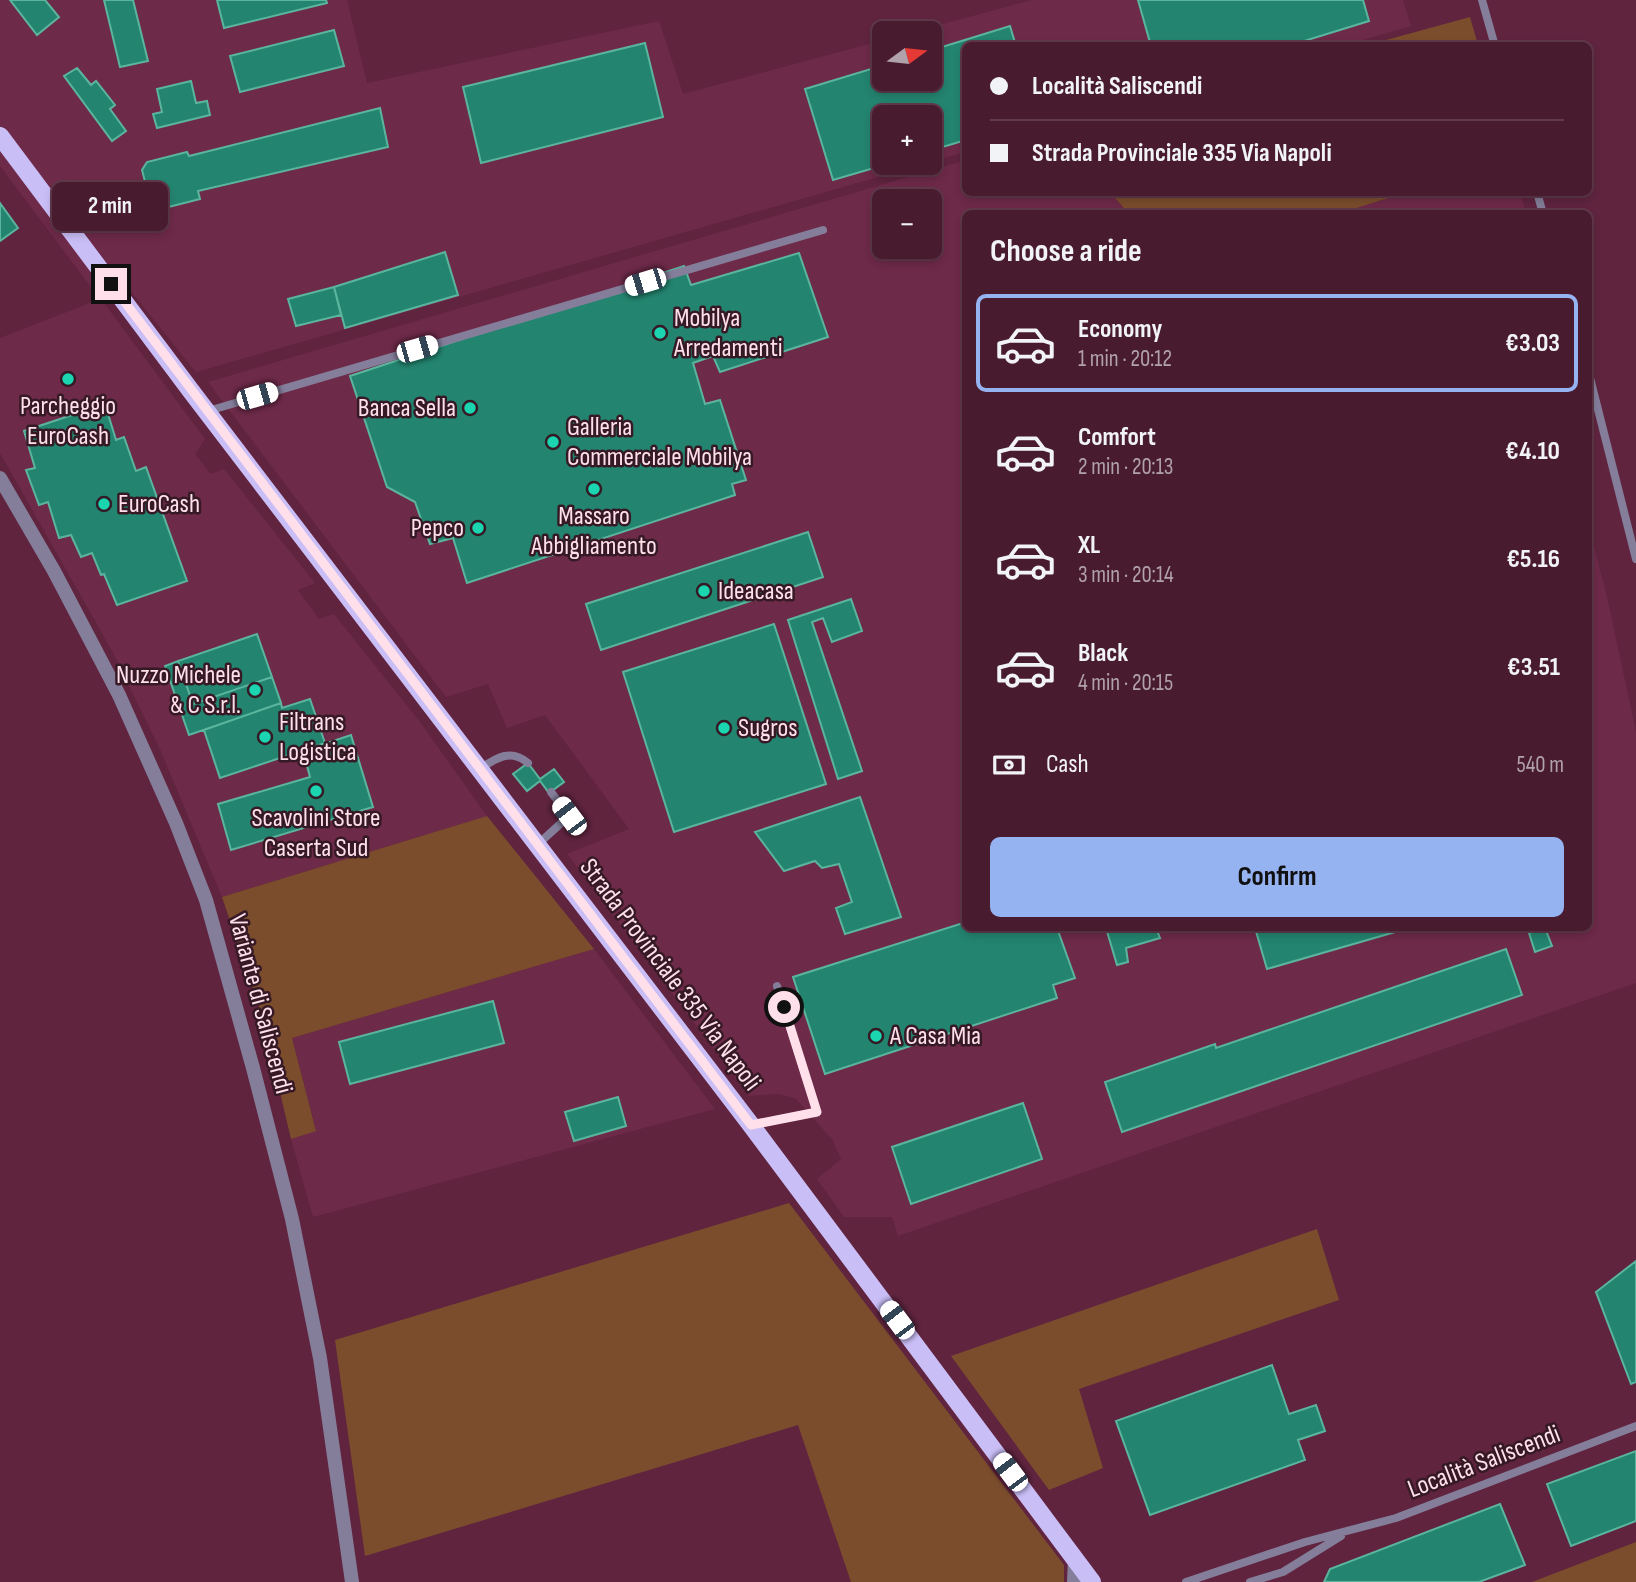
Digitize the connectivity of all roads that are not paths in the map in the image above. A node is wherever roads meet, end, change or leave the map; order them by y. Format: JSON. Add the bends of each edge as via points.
{"nodes":[{"id":1,"x":1482,"y":0,"type":"edge"},
{"id":2,"x":1494,"y":42,"type":"edge"},
{"id":3,"x":0,"y":135,"type":"edge"},
{"id":4,"x":823,"y":230,"type":"dead end"},
{"id":5,"x":1592,"y":386,"type":"edge"},
{"id":6,"x":207,"y":411,"type":"junction"},
{"id":7,"x":0,"y":478,"type":"edge"},
{"id":8,"x":1636,"y":559,"type":"edge"},
{"id":9,"x":528,"y":763,"type":"dead end"},
{"id":10,"x":480,"y":769,"type":"junction"},
{"id":11,"x":551,"y":792,"type":"dead end"},
{"id":12,"x":537,"y":845,"type":"junction"},
{"id":13,"x":777,"y":986,"type":"dead end"},
{"id":14,"x":751,"y":1125,"type":"junction"},
{"id":15,"x":1636,"y":1426,"type":"edge"},
{"id":16,"x":1346,"y":1532,"type":"junction"},
{"id":17,"x":1075,"y":1558,"type":"junction"},
{"id":18,"x":352,"y":1582,"type":"edge"},
{"id":19,"x":1074,"y":1582,"type":"edge"},
{"id":20,"x":1092,"y":1582,"type":"edge"},
{"id":21,"x":1186,"y":1582,"type":"edge"},
{"id":22,"x":1250,"y":1582,"type":"edge"}],
"edges":[{"from":1,"to":2,"type":"lane"},
{"from":3,"to":6,"type":"main road","name":"Strada Provinciale 335 Via Napoli"},
{"from":4,"to":6,"type":"lane"},
{"from":5,"to":8,"type":"lane"},
{"from":6,"to":10,"type":"main road","name":"Strada Provinciale 335 Via Napoli"},
{"from":7,"to":18,"type":"street","name":"Variante di Saliscendi","via":[[119,695],[206,900],[292,1219],[320,1358]]},
{"from":9,"to":10,"type":"lane","via":[[511,755],[497,757]]},
{"from":10,"to":12,"type":"main road","name":"Strada Provinciale 335 Via Napoli"},
{"from":11,"to":12,"type":"lane","via":[[569,816]]},
{"from":12,"to":14,"type":"main road","name":"Strada Provinciale 335 Via Napoli"},
{"from":13,"to":14,"type":"lane","via":[[817,1112]]},
{"from":14,"to":17,"type":"main road","name":"Strada Provinciale 335 Via Napoli"},
{"from":15,"to":16,"type":"lane","name":"Località Saliscendi","via":[[1396,1518]]},
{"from":16,"to":21,"type":"lane","name":"Località Saliscendi"},
{"from":16,"to":22,"type":"lane","name":"Località Saliscendi","via":[[1283,1572]]},
{"from":17,"to":19,"type":"street"},
{"from":17,"to":20,"type":"main road","name":"Strada Provinciale 335 Via Napoli"}]}
